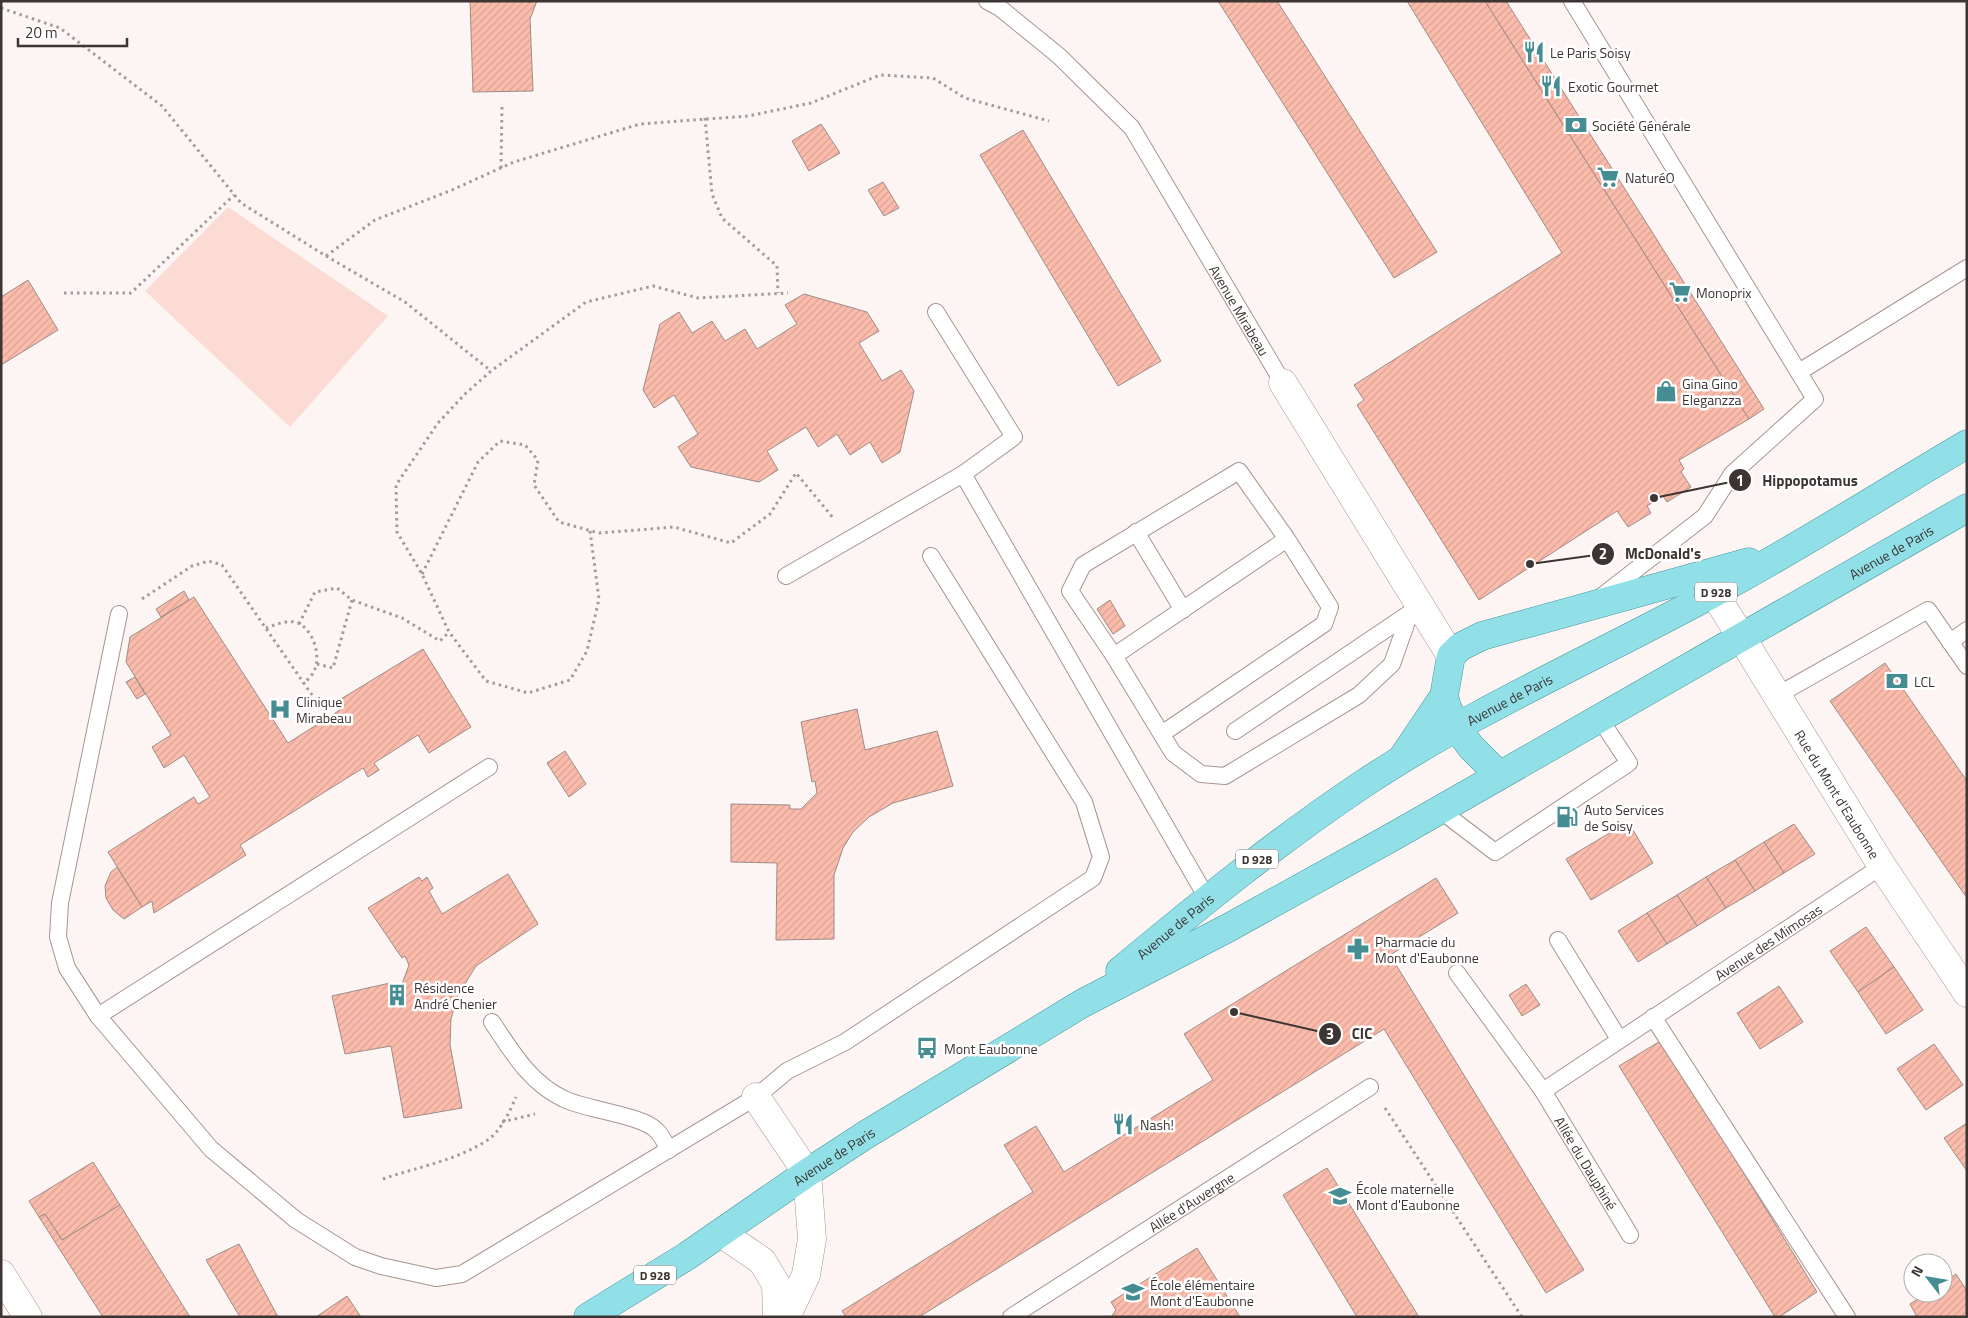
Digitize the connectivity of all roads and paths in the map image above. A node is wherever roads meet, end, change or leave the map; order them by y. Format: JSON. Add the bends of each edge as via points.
{"nodes":[{"id":1,"x":987,"y":1,"type":"edge"},
{"id":2,"x":1572,"y":1,"type":"edge"},
{"id":3,"x":1,"y":8,"type":"edge"},
{"id":4,"x":502,"y":106,"type":"dead end"},
{"id":5,"x":704,"y":118,"type":"junction"},
{"id":6,"x":1049,"y":121,"type":"dead end"},
{"id":7,"x":501,"y":168,"type":"junction"},
{"id":8,"x":234,"y":195,"type":"junction"},
{"id":9,"x":326,"y":256,"type":"junction"},
{"id":10,"x":1967,"y":268,"type":"edge"},
{"id":11,"x":64,"y":293,"type":"dead end"},
{"id":12,"x":778,"y":293,"type":"junction"},
{"id":13,"x":788,"y":293,"type":"dead end"},
{"id":14,"x":936,"y":312,"type":"dead end"},
{"id":15,"x":491,"y":371,"type":"junction"},
{"id":16,"x":1799,"y":372,"type":"junction"},
{"id":17,"x":1283,"y":384,"type":"joint"},
{"id":18,"x":1967,"y":444,"type":"edge"},
{"id":19,"x":963,"y":474,"type":"junction"},
{"id":20,"x":1967,"y":508,"type":"edge"},
{"id":21,"x":590,"y":531,"type":"junction"},
{"id":22,"x":1136,"y":532,"type":"junction"},
{"id":23,"x":851,"y":538,"type":"junction"},
{"id":24,"x":1287,"y":539,"type":"junction"},
{"id":25,"x":1780,"y":555,"type":"junction"},
{"id":26,"x":931,"y":556,"type":"dead end"},
{"id":27,"x":422,"y":574,"type":"junction"},
{"id":28,"x":786,"y":576,"type":"dead end"},
{"id":29,"x":1714,"y":593,"type":"junction"},
{"id":30,"x":352,"y":600,"type":"junction"},
{"id":31,"x":1586,"y":608,"type":"junction"},
{"id":32,"x":1416,"y":609,"type":"junction"},
{"id":33,"x":1183,"y":610,"type":"junction"},
{"id":34,"x":119,"y":614,"type":"joint"},
{"id":35,"x":299,"y":624,"type":"junction"},
{"id":36,"x":266,"y":628,"type":"junction"},
{"id":37,"x":1967,"y":630,"type":"edge"},
{"id":38,"x":449,"y":632,"type":"junction"},
{"id":39,"x":1742,"y":638,"type":"junction"},
{"id":40,"x":1950,"y":642,"type":"junction"},
{"id":41,"x":1114,"y":656,"type":"junction"},
{"id":42,"x":1450,"y":656,"type":"junction"},
{"id":43,"x":316,"y":664,"type":"junction"},
{"id":44,"x":1967,"y":666,"type":"edge"},
{"id":45,"x":303,"y":684,"type":"junction"},
{"id":46,"x":1444,"y":696,"type":"junction"},
{"id":47,"x":1776,"y":696,"type":"junction"},
{"id":48,"x":321,"y":708,"type":"dead end"},
{"id":49,"x":1600,"y":719,"type":"junction"},
{"id":50,"x":1457,"y":728,"type":"junction"},
{"id":51,"x":1235,"y":731,"type":"dead end"},
{"id":52,"x":1163,"y":734,"type":"junction"},
{"id":53,"x":1399,"y":763,"type":"junction"},
{"id":54,"x":489,"y":767,"type":"dead end"},
{"id":55,"x":1499,"y":775,"type":"junction"},
{"id":56,"x":1440,"y":810,"type":"junction"},
{"id":57,"x":1882,"y":866,"type":"junction"},
{"id":58,"x":1206,"y":898,"type":"junction"},
{"id":59,"x":1558,"y":940,"type":"dead end"},
{"id":60,"x":1457,"y":973,"type":"dead end"},
{"id":61,"x":1967,"y":993,"type":"edge"},
{"id":62,"x":1083,"y":1002,"type":"junction"},
{"id":63,"x":98,"y":1016,"type":"junction"},
{"id":64,"x":1654,"y":1017,"type":"junction"},
{"id":65,"x":492,"y":1022,"type":"dead end"},
{"id":66,"x":1619,"y":1040,"type":"junction"},
{"id":67,"x":526,"y":1071,"type":"junction"},
{"id":68,"x":1370,"y":1087,"type":"joint"},
{"id":69,"x":1542,"y":1091,"type":"junction"},
{"id":70,"x":756,"y":1097,"type":"junction"},
{"id":71,"x":670,"y":1150,"type":"junction"},
{"id":72,"x":807,"y":1173,"type":"junction"},
{"id":73,"x":383,"y":1179,"type":"dead end"},
{"id":74,"x":721,"y":1233,"type":"junction"},
{"id":75,"x":1630,"y":1235,"type":"dead end"},
{"id":76,"x":1,"y":1274,"type":"edge"},
{"id":77,"x":28,"y":1317,"type":"edge"},
{"id":78,"x":588,"y":1317,"type":"edge"},
{"id":79,"x":777,"y":1317,"type":"edge"},
{"id":80,"x":786,"y":1317,"type":"edge"},
{"id":81,"x":1011,"y":1317,"type":"edge"},
{"id":82,"x":1522,"y":1317,"type":"edge"},
{"id":83,"x":1847,"y":1317,"type":"edge"}],
"edges":[{"from":1,"to":17,"type":"lane","name":"Avenue Mirabeau","via":[[1059,56],[1132,128]]},
{"from":2,"to":16,"type":"lane"},
{"from":3,"to":8,"type":"path","via":[[60,28],[162,106]]},
{"from":4,"to":7,"type":"path"},
{"from":5,"to":6,"type":"path","via":[[748,116],[811,103],[880,75],[933,78],[965,98]]},
{"from":5,"to":7,"type":"path","via":[[640,124]]},
{"from":5,"to":12,"type":"path","via":[[712,194],[722,218],[777,266]]},
{"from":7,"to":9,"type":"path","via":[[375,220]]},
{"from":8,"to":9,"type":"path"},
{"from":8,"to":11,"type":"path","via":[[131,293]]},
{"from":9,"to":15,"type":"path","via":[[405,302]]},
{"from":10,"to":16,"type":"lane"},
{"from":12,"to":13,"type":"path"},
{"from":12,"to":15,"type":"path","via":[[698,298],[653,286],[586,302]]},
{"from":14,"to":19,"type":"lane","via":[[1014,437]]},
{"from":15,"to":27,"type":"path","via":[[438,424],[396,486],[397,532]]},
{"from":16,"to":31,"type":"lane","via":[[1815,399],[1732,474],[1704,516]]},
{"from":17,"to":32,"type":"street","name":"Avenue Mirabeau"},
{"from":18,"to":25,"type":"main road","name":"Avenue de Paris","number":"D 928"},
{"from":19,"to":23,"type":"lane"},
{"from":19,"to":58,"type":"lane"},
{"from":20,"to":39,"type":"main road","name":"Avenue de Paris","number":"D 928"},
{"from":21,"to":23,"type":"path","via":[[598,534],[674,527],[731,543],[770,514],[796,473]]},
{"from":21,"to":27,"type":"path","via":[[560,522],[534,486],[538,460],[525,445],[500,441],[478,462]]},
{"from":21,"to":38,"type":"path","via":[[599,599],[587,651],[570,680],[528,692],[486,681]]},
{"from":22,"to":24,"type":"lane","via":[[1239,471]]},
{"from":22,"to":33,"type":"lane"},
{"from":22,"to":41,"type":"lane","via":[[1083,564],[1070,591]]},
{"from":23,"to":28,"type":"lane"},
{"from":24,"to":33,"type":"lane"},
{"from":24,"to":52,"type":"lane","via":[[1330,607],[1324,624]]},
{"from":25,"to":29,"type":"main road","name":"Avenue de Paris","number":"D 928"},
{"from":25,"to":31,"type":"main road","via":[[1677,580]]},
{"from":26,"to":70,"type":"lane","via":[[1084,802],[1102,856],[1093,878],[845,1042],[787,1071]]},
{"from":27,"to":38,"type":"path"},
{"from":29,"to":39,"type":"street","name":"Rue du Mont d'Eaubonne"},
{"from":29,"to":50,"type":"main road","name":"Avenue de Paris","number":"D 928"},
{"from":30,"to":35,"type":"path","via":[[337,588],[314,592]]},
{"from":30,"to":38,"type":"path","via":[[402,618],[440,641]]},
{"from":30,"to":43,"type":"path","via":[[333,668]]},
{"from":31,"to":42,"type":"main road","via":[[1482,636]]},
{"from":32,"to":42,"type":"street","name":"Avenue Mirabeau"},
{"from":32,"to":51,"type":"lane"},
{"from":32,"to":52,"type":"lane","via":[[1392,664],[1359,695],[1225,776],[1200,774],[1173,753]]},
{"from":33,"to":41,"type":"lane"},
{"from":34,"to":36,"type":"path","via":[[192,566],[209,561],[222,564]]},
{"from":34,"to":63,"type":"lane","via":[[60,903],[58,937],[67,968]]},
{"from":35,"to":36,"type":"path","via":[[286,622]]},
{"from":35,"to":43,"type":"path","via":[[310,634],[317,651]]},
{"from":36,"to":45,"type":"path"},
{"from":37,"to":40,"type":"lane"},
{"from":39,"to":47,"type":"street","name":"Rue du Mont d'Eaubonne"},
{"from":39,"to":49,"type":"main road","name":"Avenue de Paris","number":"D 928"},
{"from":40,"to":44,"type":"lane"},
{"from":40,"to":47,"type":"lane","via":[[1928,610]]},
{"from":41,"to":52,"type":"lane"},
{"from":42,"to":46,"type":"main road"},
{"from":43,"to":45,"type":"path","via":[[314,673]]},
{"from":45,"to":48,"type":"path"},
{"from":46,"to":50,"type":"main road"},
{"from":46,"to":53,"type":"main road"},
{"from":47,"to":57,"type":"street","name":"Rue du Mont d'Eaubonne"},
{"from":49,"to":55,"type":"main road","name":"Avenue de Paris","number":"D 928"},
{"from":49,"to":56,"type":"lane","via":[[1629,763],[1495,852]]},
{"from":50,"to":53,"type":"main road","name":"Avenue de Paris","number":"D 928"},
{"from":50,"to":55,"type":"main road","via":[[1471,748]]},
{"from":53,"to":58,"type":"main road","name":"Avenue de Paris","number":"D 928","via":[[1282,840]]},
{"from":54,"to":63,"type":"lane"},
{"from":55,"to":56,"type":"main road","name":"Avenue de Paris","number":"D 928"},
{"from":56,"to":62,"type":"main road","name":"Avenue de Paris","number":"D 928","via":[[1228,928]]},
{"from":57,"to":61,"type":"street","name":"Rue du Mont d'Eaubonne"},
{"from":57,"to":64,"type":"lane","name":"Avenue des Mimosas"},
{"from":58,"to":62,"type":"main road","name":"Avenue de Paris","number":"D 928"},
{"from":59,"to":66,"type":"lane"},
{"from":60,"to":69,"type":"lane","name":"Allée du Dauphiné"},
{"from":62,"to":72,"type":"main road","name":"Avenue de Paris","number":"D 928"},
{"from":63,"to":71,"type":"lane","via":[[211,1150],[288,1213],[355,1256],[408,1273],[436,1278],[462,1274]]},
{"from":64,"to":66,"type":"lane"},
{"from":64,"to":83,"type":"lane"},
{"from":65,"to":67,"type":"lane"},
{"from":66,"to":69,"type":"lane"},
{"from":67,"to":71,"type":"lane","via":[[541,1086],[563,1099],[644,1123],[657,1130]]},
{"from":67,"to":73,"type":"path","via":[[509,1114],[487,1141],[439,1162]]},
{"from":68,"to":81,"type":"lane","name":"Allée d'Auvergne"},
{"from":68,"to":82,"type":"path"},
{"from":69,"to":75,"type":"lane","name":"Allée du Dauphiné"},
{"from":70,"to":71,"type":"lane"},
{"from":70,"to":72,"type":"street"},
{"from":72,"to":74,"type":"main road","name":"Avenue de Paris","number":"D 928"},
{"from":72,"to":80,"type":"street","via":[[812,1239],[806,1275]]},
{"from":74,"to":78,"type":"main road","name":"Avenue de Paris","number":"D 928"},
{"from":74,"to":79,"type":"street","via":[[762,1261],[776,1284]]},
{"from":76,"to":77,"type":"street"}]}
